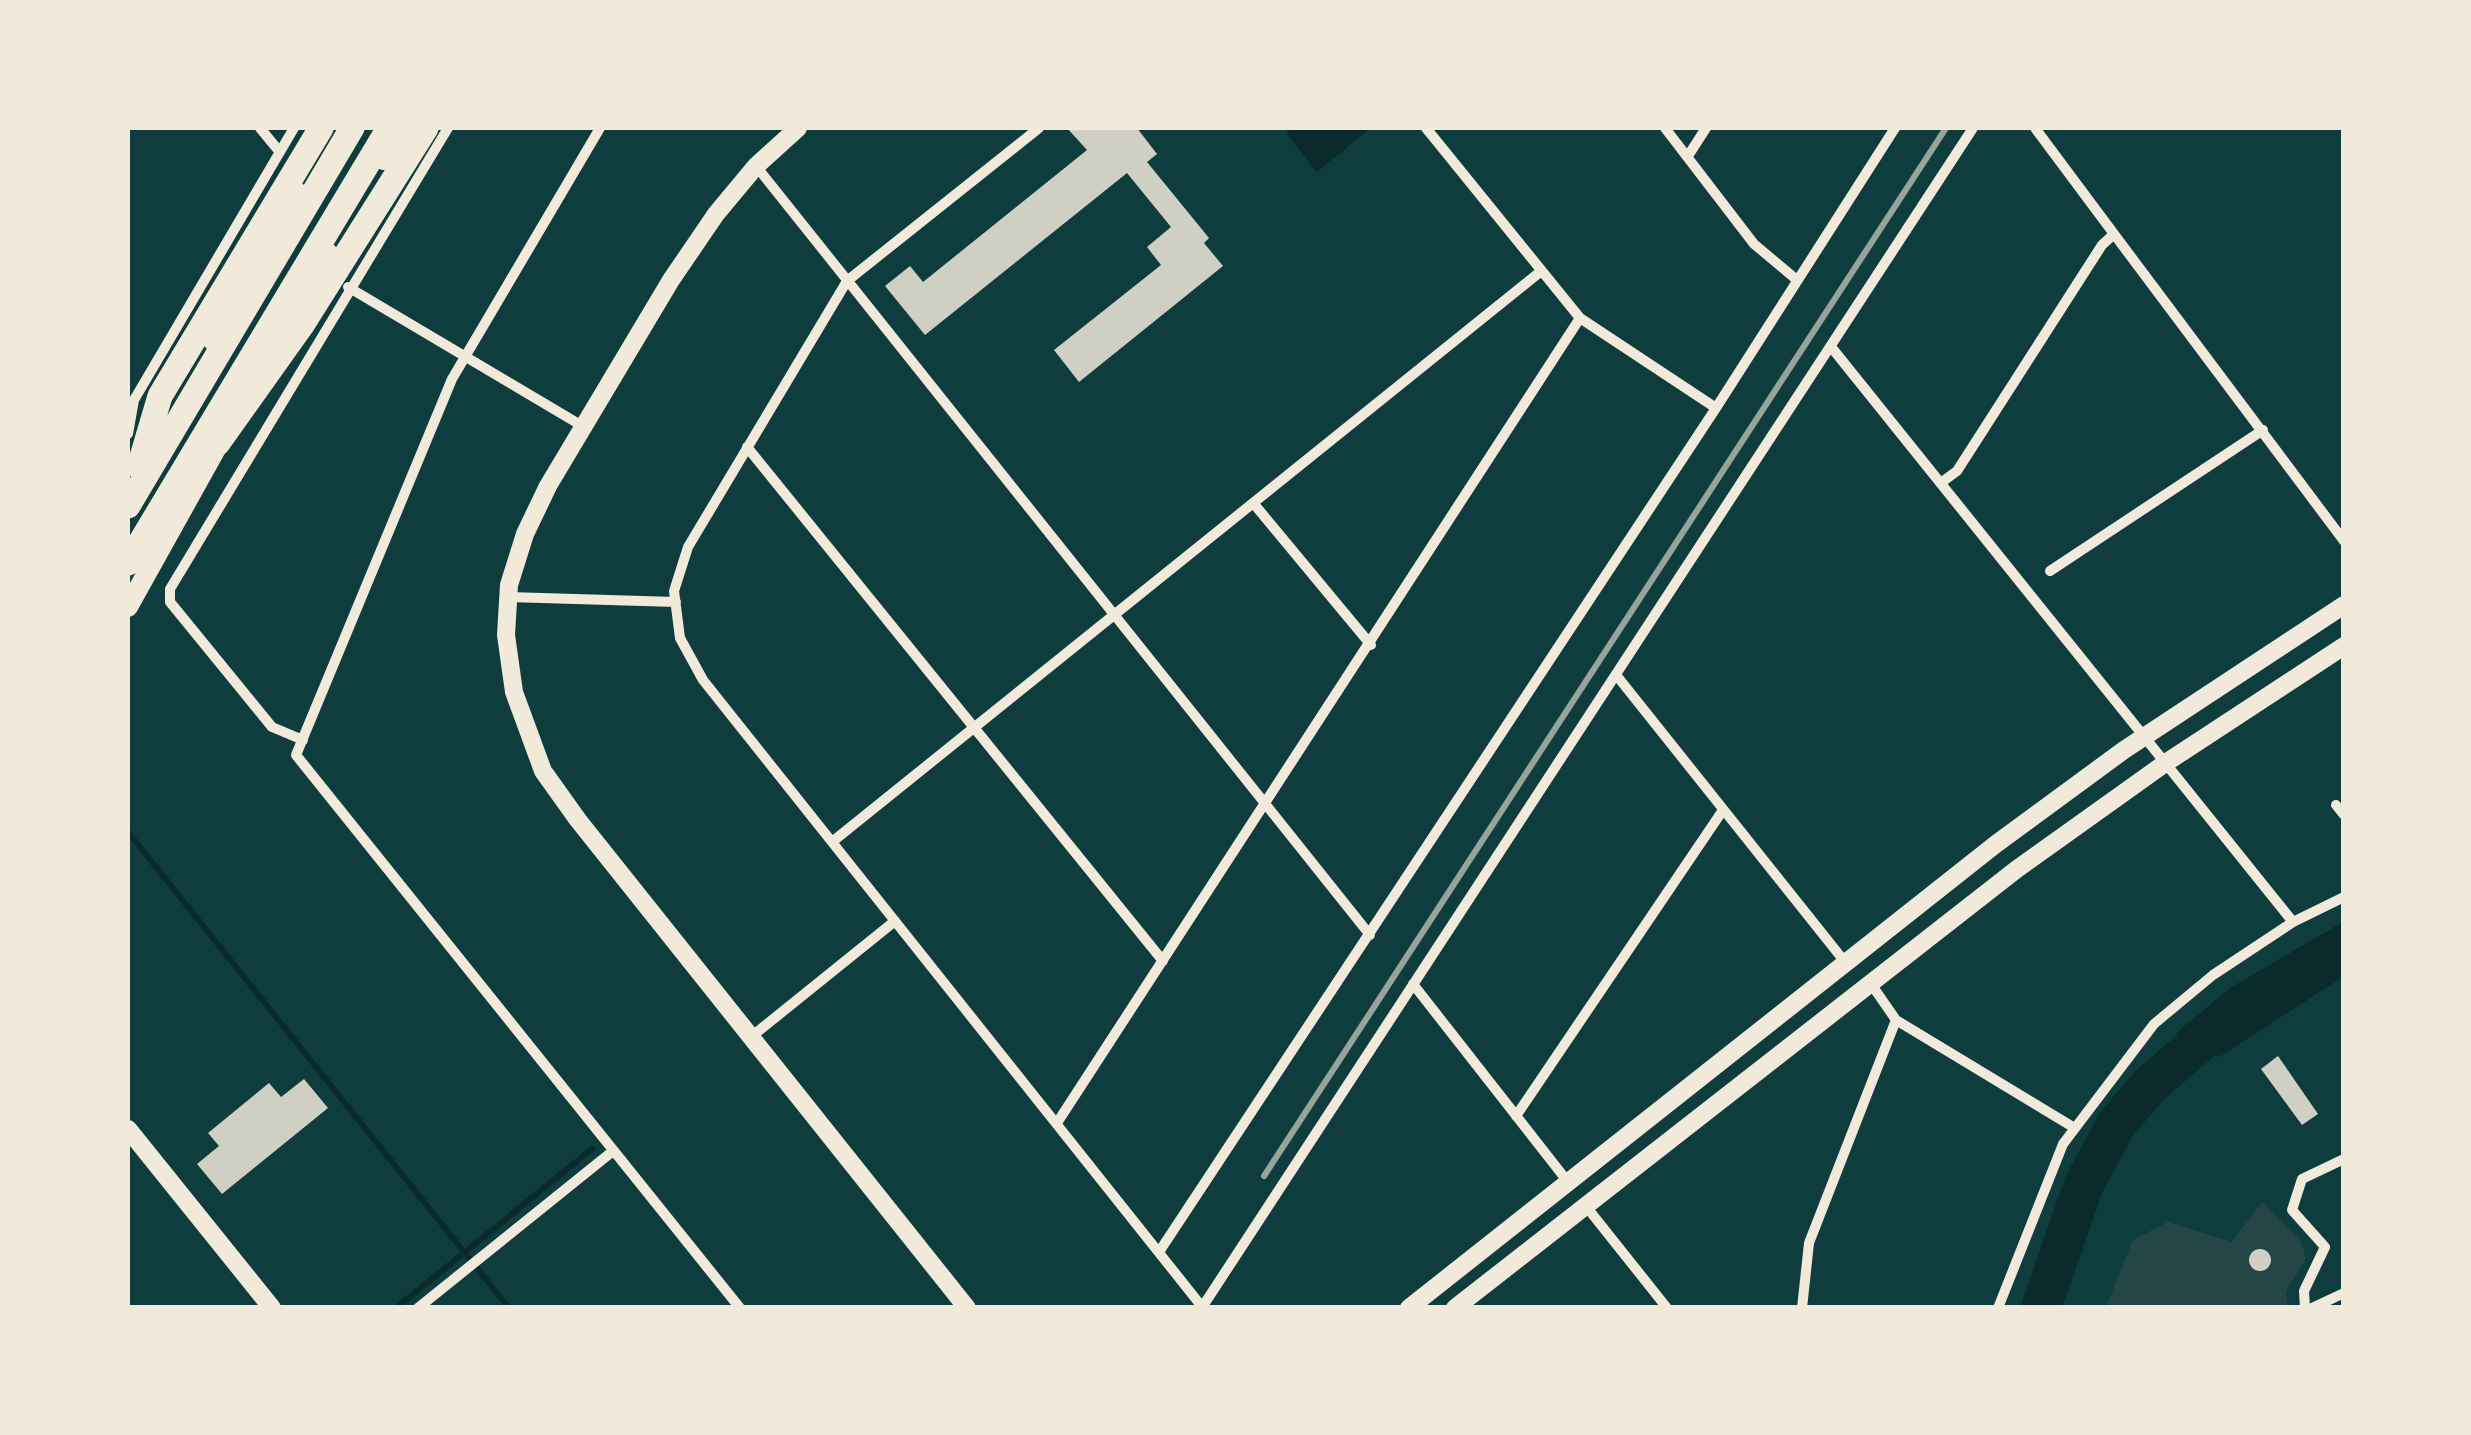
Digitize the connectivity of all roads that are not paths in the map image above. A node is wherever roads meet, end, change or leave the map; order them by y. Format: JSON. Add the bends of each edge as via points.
{"nodes":[{"id":1,"x":260,"y":128,"type":"edge"},
{"id":2,"x":294,"y":128,"type":"edge"},
{"id":3,"x":321,"y":128,"type":"edge"},
{"id":4,"x":335,"y":128,"type":"edge"},
{"id":5,"x":352,"y":128,"type":"edge"},
{"id":6,"x":389,"y":128,"type":"edge"},
{"id":7,"x":404,"y":128,"type":"edge"},
{"id":8,"x":426,"y":128,"type":"edge"},
{"id":9,"x":448,"y":128,"type":"edge"},
{"id":10,"x":600,"y":128,"type":"edge"},
{"id":11,"x":798,"y":128,"type":"edge"},
{"id":12,"x":1039,"y":128,"type":"edge"},
{"id":13,"x":1426,"y":128,"type":"edge"},
{"id":14,"x":1665,"y":128,"type":"edge"},
{"id":15,"x":1706,"y":128,"type":"edge"},
{"id":16,"x":1894,"y":128,"type":"edge"},
{"id":17,"x":1973,"y":128,"type":"edge"},
{"id":18,"x":2035,"y":128,"type":"edge"},
{"id":19,"x":278,"y":151,"type":"junction"},
{"id":20,"x":1688,"y":156,"type":"junction"},
{"id":21,"x":756,"y":166,"type":"junction"},
{"id":22,"x":2114,"y":234,"type":"junction"},
{"id":23,"x":1540,"y":272,"type":"junction"},
{"id":24,"x":1797,"y":280,"type":"junction"},
{"id":25,"x":847,"y":281,"type":"junction"},
{"id":26,"x":348,"y":287,"type":"junction"},
{"id":27,"x":1580,"y":318,"type":"junction"},
{"id":28,"x":1832,"y":348,"type":"junction"},
{"id":29,"x":464,"y":355,"type":"junction"},
{"id":30,"x":1716,"y":408,"type":"junction"},
{"id":31,"x":584,"y":427,"type":"junction"},
{"id":32,"x":2263,"y":430,"type":"junction"},
{"id":33,"x":128,"y":434,"type":"edge"},
{"id":34,"x":218,"y":443,"type":"junction"},
{"id":35,"x":747,"y":447,"type":"junction"},
{"id":36,"x":133,"y":481,"type":"edge"},
{"id":37,"x":1942,"y":482,"type":"junction"},
{"id":38,"x":1254,"y":504,"type":"junction"},
{"id":39,"x":128,"y":506,"type":"edge"},
{"id":40,"x":2344,"y":541,"type":"edge"},
{"id":41,"x":128,"y":563,"type":"edge"},
{"id":42,"x":2050,"y":571,"type":"dead end"},
{"id":43,"x":508,"y":597,"type":"junction"},
{"id":44,"x":676,"y":602,"type":"junction"},
{"id":45,"x":2344,"y":605,"type":"edge"},
{"id":46,"x":128,"y":607,"type":"edge"},
{"id":47,"x":1114,"y":616,"type":"junction"},
{"id":48,"x":1371,"y":646,"type":"junction"},
{"id":49,"x":2344,"y":646,"type":"edge"},
{"id":50,"x":1617,"y":676,"type":"junction"},
{"id":51,"x":974,"y":729,"type":"junction"},
{"id":52,"x":2143,"y":738,"type":"junction"},
{"id":53,"x":303,"y":740,"type":"junction"},
{"id":54,"x":2164,"y":764,"type":"junction"},
{"id":55,"x":1264,"y":805,"type":"junction"},
{"id":56,"x":1723,"y":810,"type":"junction"},
{"id":57,"x":832,"y":842,"type":"junction"},
{"id":58,"x":2344,"y":897,"type":"edge"},
{"id":59,"x":895,"y":920,"type":"junction"},
{"id":60,"x":2293,"y":922,"type":"junction"},
{"id":61,"x":1370,"y":935,"type":"junction"},
{"id":62,"x":1163,"y":962,"type":"junction"},
{"id":63,"x":1845,"y":962,"type":"junction"},
{"id":64,"x":1869,"y":981,"type":"junction"},
{"id":65,"x":1413,"y":984,"type":"junction"},
{"id":66,"x":1896,"y":1020,"type":"junction"},
{"id":67,"x":751,"y":1037,"type":"junction"},
{"id":68,"x":1516,"y":1116,"type":"junction"},
{"id":69,"x":1057,"y":1123,"type":"junction"},
{"id":70,"x":2073,"y":1127,"type":"junction"},
{"id":71,"x":128,"y":1129,"type":"edge"},
{"id":72,"x":613,"y":1151,"type":"junction"},
{"id":73,"x":2344,"y":1159,"type":"edge"},
{"id":74,"x":1568,"y":1182,"type":"junction"},
{"id":75,"x":1585,"y":1204,"type":"junction"},
{"id":76,"x":1159,"y":1252,"type":"junction"},
{"id":77,"x":2344,"y":1293,"type":"edge"},
{"id":78,"x":1203,"y":1307,"type":"edge"},
{"id":79,"x":272,"y":1308,"type":"edge"},
{"id":80,"x":418,"y":1308,"type":"edge"},
{"id":81,"x":740,"y":1308,"type":"edge"},
{"id":82,"x":967,"y":1308,"type":"edge"},
{"id":83,"x":1409,"y":1308,"type":"edge"},
{"id":84,"x":1455,"y":1308,"type":"edge"},
{"id":85,"x":1667,"y":1308,"type":"edge"},
{"id":86,"x":1802,"y":1308,"type":"edge"},
{"id":87,"x":1998,"y":1308,"type":"edge"},
{"id":88,"x":2308,"y":1308,"type":"edge"}],
"edges":[{"from":1,"to":19,"type":"street"},
{"from":2,"to":19,"type":"street"},
{"from":3,"to":36,"type":"highway","via":[[160,396]]},
{"from":4,"to":36,"type":"main road"},
{"from":5,"to":39,"type":"highway"},
{"from":6,"to":41,"type":"highway"},
{"from":7,"to":34,"type":"main road"},
{"from":8,"to":34,"type":"highway"},
{"from":9,"to":26,"type":"street"},
{"from":10,"to":29,"type":"street"},
{"from":11,"to":21,"type":"street"},
{"from":12,"to":25,"type":"street"},
{"from":13,"to":23,"type":"street"},
{"from":14,"to":20,"type":"street"},
{"from":15,"to":20,"type":"street"},
{"from":16,"to":24,"type":"street"},
{"from":17,"to":28,"type":"street"},
{"from":18,"to":22,"type":"street"},
{"from":19,"to":33,"type":"street","via":[[134,400]]},
{"from":20,"to":24,"type":"street","via":[[1754,244]]},
{"from":21,"to":25,"type":"street"},
{"from":21,"to":31,"type":"street","via":[[671,280]]},
{"from":22,"to":32,"type":"street"},
{"from":22,"to":37,"type":"street","via":[[1957,471]]},
{"from":23,"to":27,"type":"street"},
{"from":23,"to":38,"type":"street"},
{"from":24,"to":30,"type":"street"},
{"from":25,"to":35,"type":"street"},
{"from":25,"to":47,"type":"street"},
{"from":26,"to":29,"type":"street"},
{"from":26,"to":53,"type":"street","via":[[170,589],[170,602],[272,727]]},
{"from":27,"to":30,"type":"street"},
{"from":27,"to":48,"type":"street"},
{"from":28,"to":37,"type":"street"},
{"from":28,"to":50,"type":"street"},
{"from":29,"to":31,"type":"street"},
{"from":29,"to":53,"type":"street"},
{"from":30,"to":61,"type":"street"},
{"from":31,"to":43,"type":"street","via":[[524,534]]},
{"from":32,"to":40,"type":"street"},
{"from":32,"to":42,"type":"street"},
{"from":34,"to":46,"type":"main road"},
{"from":35,"to":44,"type":"street","via":[[688,546]]},
{"from":35,"to":51,"type":"street"},
{"from":37,"to":52,"type":"street"},
{"from":38,"to":47,"type":"street"},
{"from":38,"to":48,"type":"street"},
{"from":43,"to":44,"type":"street"},
{"from":43,"to":67,"type":"street","via":[[514,692],[543,771]]},
{"from":44,"to":57,"type":"street","via":[[680,638],[703,680]]},
{"from":45,"to":52,"type":"street"},
{"from":47,"to":51,"type":"street"},
{"from":47,"to":55,"type":"street"},
{"from":48,"to":55,"type":"street"},
{"from":49,"to":54,"type":"street"},
{"from":50,"to":56,"type":"street"},
{"from":50,"to":65,"type":"street"},
{"from":51,"to":57,"type":"street"},
{"from":51,"to":62,"type":"street"},
{"from":52,"to":54,"type":"street"},
{"from":52,"to":63,"type":"street"},
{"from":53,"to":72,"type":"street","via":[[296,754]]},
{"from":54,"to":60,"type":"street"},
{"from":54,"to":64,"type":"street"},
{"from":55,"to":61,"type":"street"},
{"from":55,"to":62,"type":"street"},
{"from":56,"to":63,"type":"street"},
{"from":56,"to":68,"type":"street"},
{"from":57,"to":59,"type":"street"},
{"from":58,"to":60,"type":"street"},
{"from":59,"to":67,"type":"street"},
{"from":59,"to":69,"type":"street"},
{"from":60,"to":70,"type":"street","via":[[2154,1024]]},
{"from":61,"to":76,"type":"street"},
{"from":62,"to":69,"type":"street"},
{"from":63,"to":74,"type":"street"},
{"from":64,"to":66,"type":"street"},
{"from":64,"to":75,"type":"street"},
{"from":65,"to":68,"type":"street"},
{"from":65,"to":78,"type":"street"},
{"from":66,"to":70,"type":"street"},
{"from":66,"to":86,"type":"street","via":[[1809,1243]]},
{"from":67,"to":82,"type":"street"},
{"from":68,"to":74,"type":"street"},
{"from":69,"to":76,"type":"street"},
{"from":70,"to":87,"type":"street"},
{"from":71,"to":79,"type":"street"},
{"from":72,"to":80,"type":"street"},
{"from":72,"to":81,"type":"street"},
{"from":73,"to":88,"type":"street","via":[[2302,1179],[2292,1210],[2325,1247],[2304,1291]]},
{"from":74,"to":83,"type":"street"},
{"from":75,"to":84,"type":"street"},
{"from":75,"to":85,"type":"street"},
{"from":76,"to":78,"type":"street"},
{"from":77,"to":88,"type":"street"}]}
